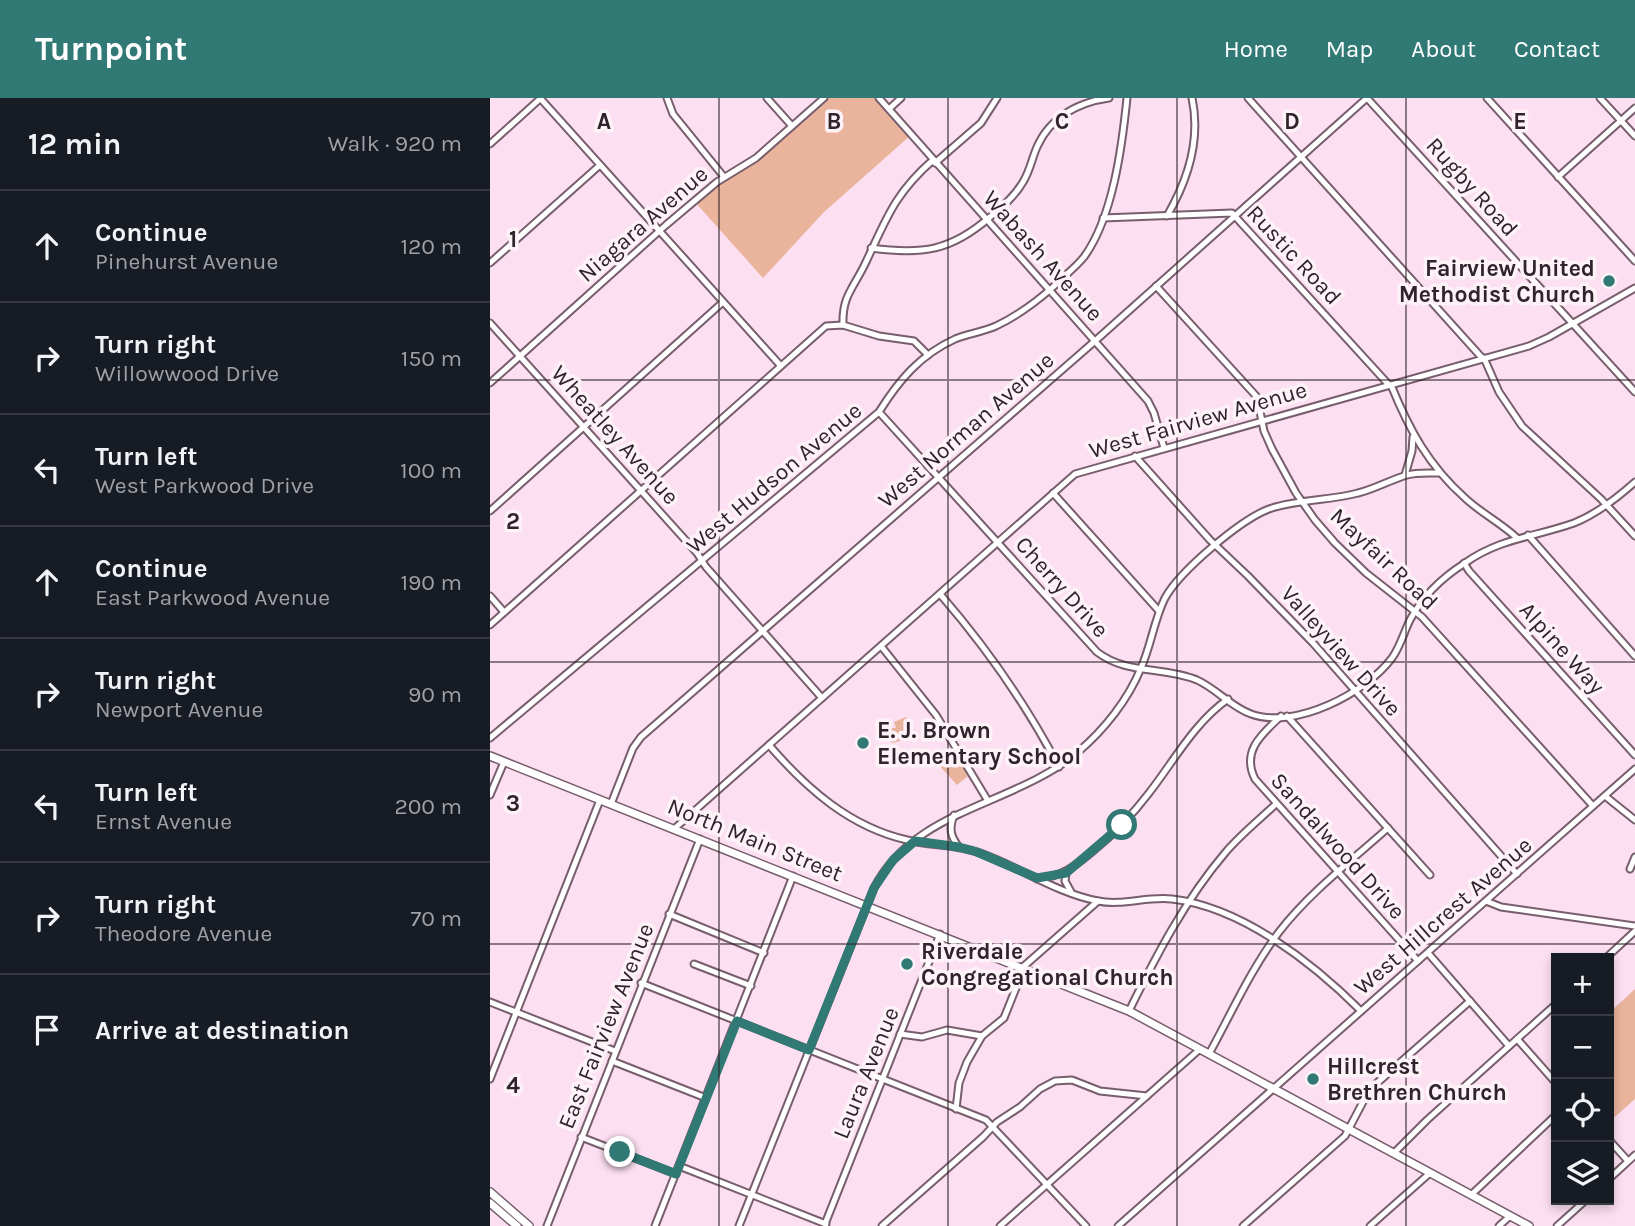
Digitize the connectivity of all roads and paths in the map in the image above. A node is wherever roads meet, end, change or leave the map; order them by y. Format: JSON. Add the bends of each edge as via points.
{"nodes":[{"id":1,"x":540,"y":98,"type":"edge"},
{"id":2,"x":667,"y":98,"type":"edge"},
{"id":3,"x":767,"y":98,"type":"edge"},
{"id":4,"x":824,"y":98,"type":"edge"},
{"id":5,"x":878,"y":98,"type":"edge"},
{"id":6,"x":901,"y":98,"type":"edge"},
{"id":7,"x":997,"y":98,"type":"edge"},
{"id":8,"x":1110,"y":98,"type":"edge"},
{"id":9,"x":1126,"y":98,"type":"edge"},
{"id":10,"x":1192,"y":98,"type":"edge"},
{"id":11,"x":1248,"y":98,"type":"edge"},
{"id":12,"x":1367,"y":98,"type":"edge"},
{"id":13,"x":1487,"y":98,"type":"edge"},
{"id":14,"x":1600,"y":98,"type":"edge"},
{"id":15,"x":1635,"y":108,"type":"edge"},
{"id":16,"x":889,"y":109,"type":"junction"},
{"id":17,"x":1621,"y":121,"type":"junction"},
{"id":18,"x":792,"y":126,"type":"junction"},
{"id":19,"x":1635,"y":136,"type":"edge"},
{"id":20,"x":490,"y":144,"type":"edge"},
{"id":21,"x":1301,"y":157,"type":"junction"},
{"id":22,"x":934,"y":161,"type":"junction"},
{"id":23,"x":600,"y":165,"type":"junction"},
{"id":24,"x":724,"y":177,"type":"junction"},
{"id":25,"x":1558,"y":177,"type":"junction"},
{"id":26,"x":1167,"y":216,"type":"junction"},
{"id":27,"x":1235,"y":216,"type":"junction"},
{"id":28,"x":1104,"y":218,"type":"junction"},
{"id":29,"x":987,"y":220,"type":"junction"},
{"id":30,"x":659,"y":231,"type":"junction"},
{"id":31,"x":871,"y":248,"type":"junction"},
{"id":32,"x":1635,"y":261,"type":"edge"},
{"id":33,"x":490,"y":263,"type":"edge"},
{"id":34,"x":1156,"y":286,"type":"junction"},
{"id":35,"x":1635,"y":288,"type":"edge"},
{"id":36,"x":1050,"y":290,"type":"junction"},
{"id":37,"x":723,"y":302,"type":"junction"},
{"id":38,"x":490,"y":323,"type":"edge"},
{"id":39,"x":1573,"y":324,"type":"junction"},
{"id":40,"x":843,"y":325,"type":"junction"},
{"id":41,"x":1095,"y":341,"type":"junction"},
{"id":42,"x":520,"y":355,"type":"junction"},
{"id":43,"x":928,"y":355,"type":"junction"},
{"id":44,"x":1484,"y":359,"type":"junction"},
{"id":45,"x":780,"y":365,"type":"junction"},
{"id":46,"x":490,"y":383,"type":"edge"},
{"id":47,"x":1390,"y":385,"type":"junction"},
{"id":48,"x":1635,"y":392,"type":"edge"},
{"id":49,"x":879,"y":412,"type":"junction"},
{"id":50,"x":1262,"y":421,"type":"junction"},
{"id":51,"x":584,"y":427,"type":"junction"},
{"id":52,"x":1413,"y":437,"type":"junction"},
{"id":53,"x":1164,"y":448,"type":"junction"},
{"id":54,"x":1135,"y":456,"type":"junction"},
{"id":55,"x":1439,"y":473,"type":"junction"},
{"id":56,"x":1405,"y":475,"type":"junction"},
{"id":57,"x":939,"y":477,"type":"junction"},
{"id":58,"x":1635,"y":482,"type":"edge"},
{"id":59,"x":641,"y":490,"type":"junction"},
{"id":60,"x":1053,"y":493,"type":"junction"},
{"id":61,"x":1303,"y":502,"type":"junction"},
{"id":62,"x":1606,"y":505,"type":"junction"},
{"id":63,"x":490,"y":511,"type":"edge"},
{"id":64,"x":1528,"y":535,"type":"junction"},
{"id":65,"x":1635,"y":536,"type":"edge"},
{"id":66,"x":1517,"y":538,"type":"junction"},
{"id":67,"x":998,"y":542,"type":"junction"},
{"id":68,"x":1215,"y":546,"type":"junction"},
{"id":69,"x":702,"y":560,"type":"junction"},
{"id":70,"x":1464,"y":563,"type":"junction"},
{"id":71,"x":940,"y":594,"type":"junction"},
{"id":72,"x":490,"y":596,"type":"edge"},
{"id":73,"x":1159,"y":611,"type":"junction"},
{"id":74,"x":1416,"y":611,"type":"junction"},
{"id":75,"x":504,"y":612,"type":"junction"},
{"id":76,"x":490,"y":625,"type":"edge"},
{"id":77,"x":762,"y":629,"type":"junction"},
{"id":78,"x":881,"y":646,"type":"junction"},
{"id":79,"x":1635,"y":656,"type":"edge"},
{"id":80,"x":1141,"y":669,"type":"junction"},
{"id":81,"x":1355,"y":691,"type":"junction"},
{"id":82,"x":822,"y":698,"type":"junction"},
{"id":83,"x":1228,"y":699,"type":"junction"},
{"id":84,"x":1284,"y":716,"type":"junction"},
{"id":85,"x":490,"y":738,"type":"edge"},
{"id":86,"x":769,"y":745,"type":"junction"},
{"id":87,"x":1635,"y":755,"type":"edge"},
{"id":88,"x":490,"y":756,"type":"edge"},
{"id":89,"x":503,"y":762,"type":"junction"},
{"id":90,"x":1059,"y":767,"type":"junction"},
{"id":91,"x":1635,"y":769,"type":"edge"},
{"id":92,"x":497,"y":777,"type":"junction"},
{"id":93,"x":490,"y":780,"type":"edge"},
{"id":94,"x":490,"y":795,"type":"edge"},
{"id":95,"x":1605,"y":796,"type":"junction"},
{"id":96,"x":600,"y":800,"type":"junction"},
{"id":97,"x":988,"y":800,"type":"junction"},
{"id":98,"x":611,"y":804,"type":"junction"},
{"id":99,"x":1276,"y":804,"type":"junction"},
{"id":100,"x":1593,"y":806,"type":"junction"},
{"id":101,"x":954,"y":815,"type":"junction"},
{"id":102,"x":1635,"y":820,"type":"edge"},
{"id":103,"x":1388,"y":828,"type":"junction"},
{"id":104,"x":674,"y":829,"type":"junction"},
{"id":105,"x":699,"y":839,"type":"junction"},
{"id":106,"x":915,"y":841,"type":"junction"},
{"id":107,"x":959,"y":847,"type":"junction"},
{"id":108,"x":1635,"y":857,"type":"edge"},
{"id":109,"x":1630,"y":869,"type":"dead end"},
{"id":110,"x":1066,"y":873,"type":"junction"},
{"id":111,"x":1338,"y":873,"type":"junction"},
{"id":112,"x":1517,"y":874,"type":"junction"},
{"id":113,"x":1430,"y":875,"type":"dead end"},
{"id":114,"x":793,"y":876,"type":"junction"},
{"id":115,"x":1037,"y":878,"type":"junction"},
{"id":116,"x":1072,"y":892,"type":"junction"},
{"id":117,"x":1098,"y":901,"type":"junction"},
{"id":118,"x":1188,"y":901,"type":"junction"},
{"id":119,"x":1486,"y":901,"type":"junction"},
{"id":120,"x":867,"y":905,"type":"junction"},
{"id":121,"x":669,"y":914,"type":"junction"},
{"id":122,"x":1635,"y":928,"type":"edge"},
{"id":123,"x":940,"y":934,"type":"junction"},
{"id":124,"x":1273,"y":940,"type":"junction"},
{"id":125,"x":764,"y":953,"type":"junction"},
{"id":126,"x":1428,"y":953,"type":"junction"},
{"id":127,"x":1611,"y":953,"type":"edge"},
{"id":128,"x":1418,"y":961,"type":"junction"},
{"id":129,"x":694,"y":964,"type":"dead end"},
{"id":130,"x":1024,"y":967,"type":"junction"},
{"id":131,"x":641,"y":983,"type":"junction"},
{"id":132,"x":751,"y":986,"type":"junction"},
{"id":133,"x":1470,"y":1001,"type":"junction"},
{"id":134,"x":490,"y":1002,"type":"edge"},
{"id":135,"x":1551,"y":1009,"type":"edge"},
{"id":136,"x":1129,"y":1011,"type":"junction"},
{"id":137,"x":1361,"y":1011,"type":"junction"},
{"id":138,"x":517,"y":1012,"type":"junction"},
{"id":139,"x":737,"y":1021,"type":"junction"},
{"id":140,"x":900,"y":1034,"type":"junction"},
{"id":141,"x":982,"y":1036,"type":"junction"},
{"id":142,"x":1518,"y":1040,"type":"junction"},
{"id":143,"x":1509,"y":1046,"type":"junction"},
{"id":144,"x":1200,"y":1049,"type":"junction"},
{"id":145,"x":809,"y":1050,"type":"junction"},
{"id":146,"x":615,"y":1051,"type":"junction"},
{"id":147,"x":1209,"y":1054,"type":"junction"},
{"id":148,"x":611,"y":1061,"type":"junction"},
{"id":149,"x":490,"y":1079,"type":"edge"},
{"id":150,"x":882,"y":1079,"type":"junction"},
{"id":151,"x":1552,"y":1079,"type":"edge"},
{"id":152,"x":1273,"y":1089,"type":"junction"},
{"id":153,"x":1147,"y":1096,"type":"junction"},
{"id":154,"x":706,"y":1098,"type":"junction"},
{"id":155,"x":956,"y":1109,"type":"junction"},
{"id":156,"x":1551,"y":1120,"type":"edge"},
{"id":157,"x":993,"y":1127,"type":"junction"},
{"id":158,"x":1349,"y":1130,"type":"junction"},
{"id":159,"x":581,"y":1136,"type":"junction"},
{"id":160,"x":1611,"y":1142,"type":"edge"},
{"id":161,"x":1394,"y":1153,"type":"junction"},
{"id":162,"x":1635,"y":1156,"type":"edge"},
{"id":163,"x":1628,"y":1161,"type":"junction"},
{"id":164,"x":679,"y":1166,"type":"junction"},
{"id":165,"x":1430,"y":1173,"type":"junction"},
{"id":166,"x":676,"y":1174,"type":"junction"},
{"id":167,"x":1614,"y":1174,"type":"edge"},
{"id":168,"x":1047,"y":1185,"type":"junction"},
{"id":169,"x":490,"y":1192,"type":"edge"},
{"id":170,"x":752,"y":1195,"type":"junction"},
{"id":171,"x":1471,"y":1195,"type":"junction"},
{"id":172,"x":490,"y":1203,"type":"edge"},
{"id":173,"x":1580,"y":1205,"type":"edge"},
{"id":174,"x":1510,"y":1216,"type":"junction"},
{"id":175,"x":826,"y":1225,"type":"edge"},
{"id":176,"x":517,"y":1226,"type":"edge"},
{"id":177,"x":529,"y":1226,"type":"edge"},
{"id":178,"x":547,"y":1226,"type":"edge"},
{"id":179,"x":655,"y":1226,"type":"edge"},
{"id":180,"x":739,"y":1226,"type":"edge"},
{"id":181,"x":882,"y":1226,"type":"edge"},
{"id":182,"x":1000,"y":1226,"type":"edge"},
{"id":183,"x":1086,"y":1226,"type":"edge"},
{"id":184,"x":1118,"y":1226,"type":"edge"},
{"id":185,"x":1243,"y":1226,"type":"edge"},
{"id":186,"x":1370,"y":1226,"type":"edge"},
{"id":187,"x":1499,"y":1226,"type":"edge"},
{"id":188,"x":1529,"y":1226,"type":"edge"},
{"id":189,"x":1557,"y":1226,"type":"edge"}],
"edges":[{"from":1,"to":20,"type":"street"},
{"from":1,"to":23,"type":"street"},
{"from":2,"to":24,"type":"street","via":[[673,114]]},
{"from":3,"to":18,"type":"street"},
{"from":4,"to":18,"type":"street","name":"Niagara Avenue"},
{"from":5,"to":16,"type":"street","name":"Wabash Avenue"},
{"from":6,"to":16,"type":"street"},
{"from":7,"to":22,"type":"street","via":[[981,123]]},
{"from":8,"to":29,"type":"street","via":[[1081,105],[1057,119],[1039,142],[1016,192]]},
{"from":9,"to":28,"type":"street","name":"West Hudson Avenue"},
{"from":10,"to":26,"type":"street","via":[[1190,162]]},
{"from":11,"to":21,"type":"street"},
{"from":12,"to":21,"type":"street","name":"West Norman Avenue"},
{"from":12,"to":39,"type":"street","name":"Rugby Road"},
{"from":13,"to":25,"type":"street"},
{"from":14,"to":17,"type":"street"},
{"from":15,"to":17,"type":"street"},
{"from":16,"to":22,"type":"street","name":"Wabash Avenue"},
{"from":17,"to":19,"type":"street"},
{"from":17,"to":25,"type":"street"},
{"from":18,"to":24,"type":"street","name":"Niagara Avenue","via":[[749,163]]},
{"from":21,"to":27,"type":"street","name":"West Norman Avenue"},
{"from":21,"to":44,"type":"street"},
{"from":22,"to":29,"type":"street","name":"Wabash Avenue"},
{"from":22,"to":31,"type":"street","via":[[894,202]]},
{"from":23,"to":30,"type":"street"},
{"from":23,"to":33,"type":"street"},
{"from":24,"to":30,"type":"street","name":"Niagara Avenue"},
{"from":25,"to":32,"type":"street"},
{"from":26,"to":27,"type":"street","name":"Rustic Road","via":[[1228,212]]},
{"from":26,"to":28,"type":"street","name":"Rustic Road"},
{"from":27,"to":34,"type":"street","name":"West Norman Avenue"},
{"from":27,"to":47,"type":"street","name":"Rustic Road"},
{"from":28,"to":36,"type":"street","name":"West Hudson Avenue","via":[[1083,258]]},
{"from":29,"to":31,"type":"street","via":[[963,237],[930,250]]},
{"from":29,"to":36,"type":"street","name":"Wabash Avenue"},
{"from":30,"to":37,"type":"street"},
{"from":30,"to":42,"type":"street","name":"Niagara Avenue"},
{"from":31,"to":40,"type":"street","via":[[843,307]]},
{"from":34,"to":41,"type":"street","name":"West Norman Avenue"},
{"from":34,"to":50,"type":"street","name":"Mayfair Road","via":[[1255,395]]},
{"from":35,"to":39,"type":"street","name":"West Fairview Avenue"},
{"from":36,"to":41,"type":"street","name":"Wabash Avenue"},
{"from":36,"to":43,"type":"street","name":"West Hudson Avenue","via":[[1009,319],[957,338]]},
{"from":37,"to":45,"type":"street"},
{"from":37,"to":51,"type":"street"},
{"from":38,"to":42,"type":"street","name":"Wheatley Avenue"},
{"from":39,"to":44,"type":"street","name":"West Fairview Avenue","via":[[1537,343]]},
{"from":39,"to":48,"type":"street","name":"Rugby Road"},
{"from":40,"to":43,"type":"street","via":[[914,341]]},
{"from":40,"to":45,"type":"street","via":[[826,326]]},
{"from":41,"to":53,"type":"street","name":"Wabash Avenue","via":[[1148,401]]},
{"from":41,"to":57,"type":"street","name":"West Norman Avenue"},
{"from":42,"to":46,"type":"street","name":"Niagara Avenue"},
{"from":42,"to":51,"type":"street","name":"Wheatley Avenue"},
{"from":43,"to":49,"type":"street","name":"West Hudson Avenue","via":[[895,386]]},
{"from":44,"to":47,"type":"street","name":"West Fairview Avenue"},
{"from":44,"to":62,"type":"street","via":[[1522,426]]},
{"from":45,"to":59,"type":"street"},
{"from":47,"to":50,"type":"street","name":"West Fairview Avenue"},
{"from":47,"to":52,"type":"street","name":"Rustic Road"},
{"from":49,"to":57,"type":"street","name":"Cherry Drive"},
{"from":49,"to":69,"type":"street","name":"West Hudson Avenue"},
{"from":50,"to":53,"type":"street","name":"West Fairview Avenue"},
{"from":50,"to":61,"type":"street","name":"Mayfair Road","via":[[1272,449]]},
{"from":51,"to":59,"type":"street","name":"Wheatley Avenue"},
{"from":51,"to":63,"type":"street"},
{"from":52,"to":55,"type":"street","name":"Rustic Road"},
{"from":52,"to":56,"type":"street"},
{"from":53,"to":54,"type":"street","name":"West Fairview Avenue"},
{"from":54,"to":60,"type":"street","name":"West Fairview Avenue","via":[[1080,472]]},
{"from":54,"to":68,"type":"street","name":"Valleyview Drive"},
{"from":55,"to":56,"type":"street"},
{"from":55,"to":66,"type":"street","name":"Rustic Road"},
{"from":56,"to":61,"type":"street","via":[[1360,493]]},
{"from":57,"to":67,"type":"street","name":"Cherry Drive"},
{"from":57,"to":77,"type":"street","name":"West Norman Avenue"},
{"from":58,"to":62,"type":"street","name":"Cherry Drive"},
{"from":59,"to":69,"type":"street","name":"Wheatley Avenue"},
{"from":59,"to":75,"type":"street"},
{"from":60,"to":67,"type":"street","name":"West Fairview Avenue"},
{"from":60,"to":73,"type":"street"},
{"from":61,"to":68,"type":"street","via":[[1254,516]]},
{"from":61,"to":74,"type":"street","name":"Mayfair Road","via":[[1343,551]]},
{"from":62,"to":64,"type":"street","name":"Cherry Drive","via":[[1574,523]]},
{"from":62,"to":65,"type":"street"},
{"from":64,"to":66,"type":"street","name":"Cherry Drive"},
{"from":64,"to":79,"type":"street"},
{"from":66,"to":70,"type":"street","name":"Cherry Drive"},
{"from":67,"to":71,"type":"street","name":"West Fairview Avenue"},
{"from":67,"to":80,"type":"street","name":"Cherry Drive","via":[[1097,652],[1121,666]]},
{"from":68,"to":73,"type":"street","via":[[1181,576]]},
{"from":68,"to":81,"type":"street","name":"Valleyview Drive","via":[[1284,612]]},
{"from":69,"to":77,"type":"street","name":"Wheatley Avenue"},
{"from":69,"to":85,"type":"street","name":"West Hudson Avenue"},
{"from":70,"to":74,"type":"street","name":"Cherry Drive"},
{"from":70,"to":87,"type":"street","name":"Alpine Way"},
{"from":71,"to":78,"type":"street","name":"West Fairview Avenue"},
{"from":71,"to":90,"type":"street","via":[[1004,675]]},
{"from":72,"to":75,"type":"street"},
{"from":73,"to":80,"type":"street"},
{"from":74,"to":81,"type":"street","name":"Cherry Drive","via":[[1392,657]]},
{"from":74,"to":100,"type":"street","name":"Mayfair Road"},
{"from":75,"to":76,"type":"street"},
{"from":77,"to":82,"type":"street","name":"Wheatley Avenue"},
{"from":77,"to":98,"type":"street","name":"West Norman Avenue","via":[[637,742]]},
{"from":78,"to":82,"type":"street","name":"West Fairview Avenue"},
{"from":78,"to":97,"type":"street","via":[[936,715]]},
{"from":80,"to":83,"type":"street","name":"Cherry Drive","via":[[1187,676]]},
{"from":80,"to":90,"type":"street","via":[[1109,720]]},
{"from":81,"to":84,"type":"street","name":"Cherry Drive","via":[[1314,710]]},
{"from":81,"to":112,"type":"street","name":"Valleyview Drive"},
{"from":82,"to":86,"type":"street","name":"West Fairview Avenue"},
{"from":83,"to":84,"type":"street","name":"Cherry Drive","via":[[1250,713]]},
{"from":83,"to":110,"type":"street","via":[[1195,731],[1128,818]]},
{"from":84,"to":99,"type":"street","name":"Sandalwood Drive","via":[[1255,742],[1249,759],[1255,779]]},
{"from":84,"to":103,"type":"street"},
{"from":86,"to":104,"type":"street","name":"West Fairview Avenue"},
{"from":86,"to":106,"type":"street","via":[[835,808],[871,828]]},
{"from":88,"to":89,"type":"main road","name":"North Main Street"},
{"from":89,"to":92,"type":"street"},
{"from":89,"to":96,"type":"main road","name":"North Main Street"},
{"from":90,"to":97,"type":"street"},
{"from":91,"to":95,"type":"street","name":"West Hillcrest Avenue"},
{"from":92,"to":93,"type":"street"},
{"from":92,"to":94,"type":"street"},
{"from":95,"to":100,"type":"street","name":"West Hillcrest Avenue"},
{"from":95,"to":102,"type":"street"},
{"from":96,"to":98,"type":"main road","name":"North Main Street"},
{"from":96,"to":138,"type":"street"},
{"from":97,"to":101,"type":"street"},
{"from":98,"to":104,"type":"main road","name":"North Main Street"},
{"from":99,"to":111,"type":"street","name":"Sandalwood Drive"},
{"from":99,"to":118,"type":"street","via":[[1227,850]]},
{"from":100,"to":112,"type":"street","name":"West Hillcrest Avenue"},
{"from":101,"to":106,"type":"street"},
{"from":101,"to":107,"type":"street","via":[[951,831]]},
{"from":103,"to":111,"type":"street"},
{"from":103,"to":113,"type":"street"},
{"from":104,"to":105,"type":"main road","name":"North Main Street"},
{"from":105,"to":114,"type":"main road","name":"North Main Street"},
{"from":105,"to":121,"type":"street","name":"East Fairview Avenue"},
{"from":106,"to":107,"type":"street"},
{"from":106,"to":120,"type":"street","via":[[886,868]]},
{"from":107,"to":115,"type":"street"},
{"from":108,"to":109,"type":"street"},
{"from":110,"to":115,"type":"street"},
{"from":110,"to":116,"type":"street"},
{"from":111,"to":124,"type":"street"},
{"from":111,"to":128,"type":"street","name":"Sandalwood Drive"},
{"from":112,"to":119,"type":"street","name":"West Hillcrest Avenue"},
{"from":114,"to":120,"type":"main road","name":"North Main Street"},
{"from":114,"to":125,"type":"street"},
{"from":115,"to":116,"type":"street"},
{"from":116,"to":117,"type":"street"},
{"from":117,"to":118,"type":"street"},
{"from":117,"to":130,"type":"street"},
{"from":118,"to":124,"type":"street"},
{"from":118,"to":136,"type":"street"},
{"from":119,"to":122,"type":"street"},
{"from":119,"to":126,"type":"street","name":"West Hillcrest Avenue"},
{"from":120,"to":123,"type":"main road","name":"North Main Street"},
{"from":120,"to":145,"type":"street"},
{"from":121,"to":125,"type":"street"},
{"from":121,"to":131,"type":"street","name":"East Fairview Avenue"},
{"from":122,"to":127,"type":"street"},
{"from":123,"to":130,"type":"main road","name":"North Main Street"},
{"from":123,"to":140,"type":"street","name":"Laura Avenue"},
{"from":124,"to":137,"type":"street","via":[[1328,979]]},
{"from":124,"to":147,"type":"street"},
{"from":125,"to":132,"type":"street"},
{"from":126,"to":128,"type":"street","name":"West Hillcrest Avenue"},
{"from":126,"to":133,"type":"street"},
{"from":128,"to":137,"type":"street","name":"West Hillcrest Avenue"},
{"from":129,"to":132,"type":"street"},
{"from":130,"to":136,"type":"main road","name":"North Main Street"},
{"from":130,"to":141,"type":"street","via":[[1003,1018]]},
{"from":131,"to":139,"type":"street"},
{"from":131,"to":146,"type":"street","name":"East Fairview Avenue"},
{"from":132,"to":139,"type":"street"},
{"from":133,"to":143,"type":"street"},
{"from":133,"to":158,"type":"street","via":[[1377,1083]]},
{"from":134,"to":138,"type":"street"},
{"from":135,"to":142,"type":"street"},
{"from":136,"to":144,"type":"main road","name":"North Main Street"},
{"from":137,"to":152,"type":"street","name":"West Hillcrest Avenue"},
{"from":138,"to":146,"type":"street"},
{"from":138,"to":149,"type":"street"},
{"from":139,"to":145,"type":"street"},
{"from":139,"to":154,"type":"street"},
{"from":140,"to":141,"type":"street","via":[[922,1037],[947,1030]]},
{"from":140,"to":150,"type":"street","name":"Laura Avenue"},
{"from":141,"to":155,"type":"street","via":[[962,1073]]},
{"from":142,"to":143,"type":"street"},
{"from":142,"to":151,"type":"street"},
{"from":143,"to":161,"type":"street"},
{"from":144,"to":147,"type":"main road","name":"North Main Street"},
{"from":144,"to":153,"type":"street"},
{"from":145,"to":150,"type":"street"},
{"from":145,"to":170,"type":"street"},
{"from":146,"to":148,"type":"street","name":"East Fairview Avenue"},
{"from":147,"to":152,"type":"main road","name":"North Main Street"},
{"from":148,"to":154,"type":"street"},
{"from":148,"to":159,"type":"street","name":"East Fairview Avenue"},
{"from":150,"to":155,"type":"street"},
{"from":150,"to":175,"type":"street","name":"Laura Avenue"},
{"from":152,"to":158,"type":"main road","name":"North Main Street"},
{"from":152,"to":184,"type":"street","name":"West Hillcrest Avenue"},
{"from":153,"to":157,"type":"street","via":[[1112,1094],[1060,1080],[1046,1085]]},
{"from":153,"to":168,"type":"street"},
{"from":154,"to":164,"type":"street"},
{"from":155,"to":157,"type":"street"},
{"from":156,"to":171,"type":"street"},
{"from":157,"to":168,"type":"street"},
{"from":157,"to":181,"type":"street"},
{"from":158,"to":161,"type":"main road","name":"North Main Street"},
{"from":158,"to":185,"type":"street"},
{"from":159,"to":166,"type":"street"},
{"from":159,"to":178,"type":"street","name":"East Fairview Avenue"},
{"from":160,"to":163,"type":"street"},
{"from":161,"to":165,"type":"main road","name":"North Main Street"},
{"from":162,"to":163,"type":"street"},
{"from":163,"to":167,"type":"street"},
{"from":164,"to":166,"type":"street"},
{"from":164,"to":170,"type":"street"},
{"from":165,"to":171,"type":"main road","name":"North Main Street"},
{"from":165,"to":186,"type":"street"},
{"from":166,"to":179,"type":"street"},
{"from":168,"to":182,"type":"street"},
{"from":168,"to":183,"type":"street"},
{"from":169,"to":177,"type":"main road"},
{"from":170,"to":175,"type":"street"},
{"from":170,"to":180,"type":"street"},
{"from":171,"to":174,"type":"main road","name":"North Main Street"},
{"from":172,"to":176,"type":"main road"},
{"from":173,"to":189,"type":"street"},
{"from":174,"to":187,"type":"street"},
{"from":174,"to":188,"type":"main road","name":"North Main Street"}]}
